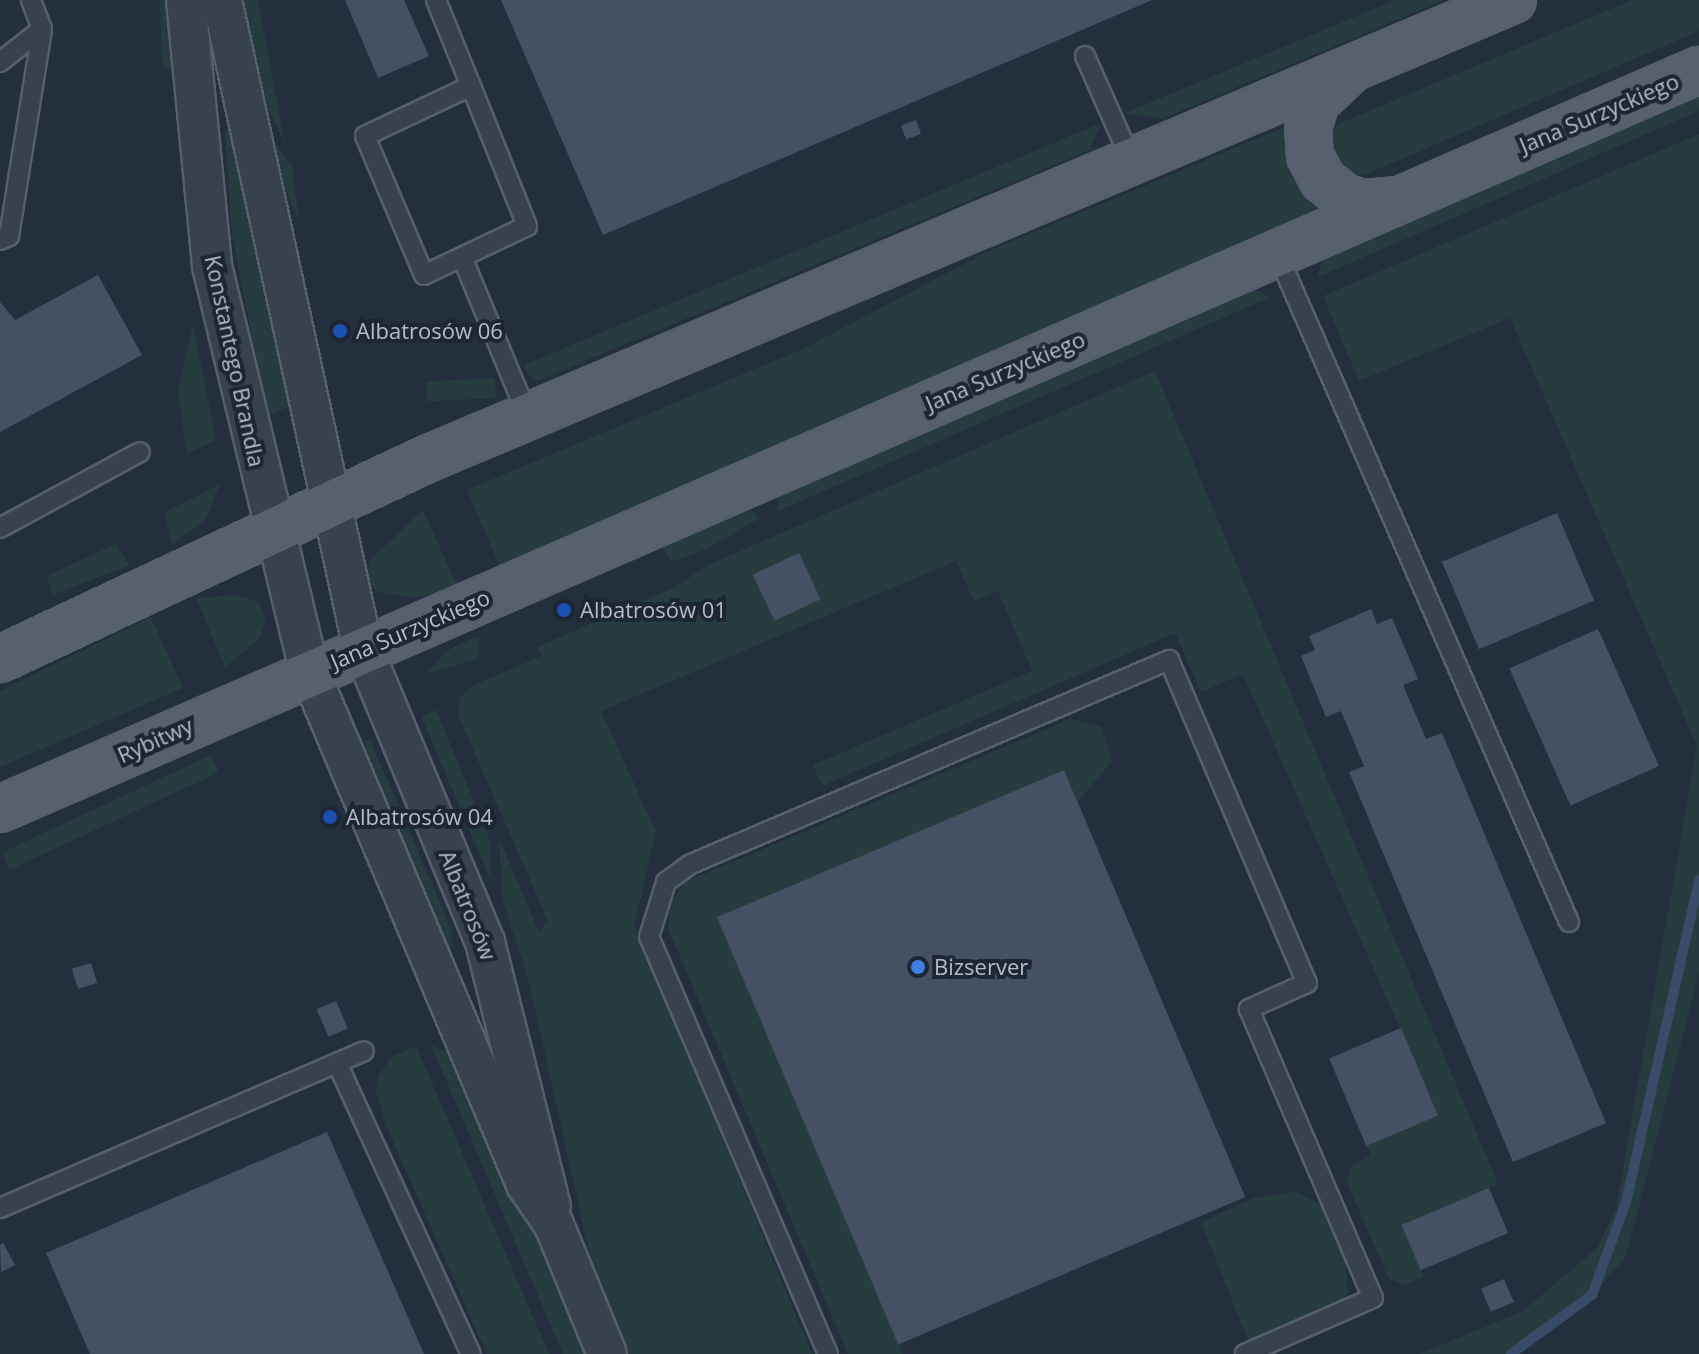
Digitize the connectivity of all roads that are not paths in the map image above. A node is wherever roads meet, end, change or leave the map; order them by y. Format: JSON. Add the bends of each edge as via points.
{"nodes":[{"id":1,"x":31,"y":0,"type":"edge"},
{"id":2,"x":186,"y":0,"type":"edge"},
{"id":3,"x":222,"y":0,"type":"edge"},
{"id":4,"x":436,"y":0,"type":"edge"},
{"id":5,"x":1513,"y":0,"type":"edge"},
{"id":6,"x":42,"y":29,"type":"junction"},
{"id":7,"x":1085,"y":56,"type":"dead end"},
{"id":8,"x":1367,"y":61,"type":"junction"},
{"id":9,"x":0,"y":62,"type":"edge"},
{"id":10,"x":1699,"y":70,"type":"edge"},
{"id":11,"x":471,"y":86,"type":"junction"},
{"id":12,"x":1131,"y":160,"type":"junction"},
{"id":13,"x":1407,"y":197,"type":"junction"},
{"id":14,"x":0,"y":240,"type":"edge"},
{"id":15,"x":1277,"y":253,"type":"junction"},
{"id":16,"x":462,"y":257,"type":"junction"},
{"id":17,"x":528,"y":416,"type":"junction"},
{"id":18,"x":140,"y":452,"type":"dead end"},
{"id":19,"x":329,"y":502,"type":"junction"},
{"id":20,"x":0,"y":528,"type":"edge"},
{"id":21,"x":271,"y":529,"type":"junction"},
{"id":22,"x":363,"y":649,"type":"junction"},
{"id":23,"x":0,"y":659,"type":"edge"},
{"id":24,"x":310,"y":673,"type":"junction"},
{"id":25,"x":0,"y":809,"type":"edge"},
{"id":26,"x":1569,"y":922,"type":"dead end"},
{"id":27,"x":364,"y":1051,"type":"dead end"},
{"id":28,"x":337,"y":1063,"type":"junction"},
{"id":29,"x":0,"y":1208,"type":"edge"},
{"id":30,"x":554,"y":1225,"type":"junction"},
{"id":31,"x":471,"y":1354,"type":"edge"},
{"id":32,"x":607,"y":1354,"type":"edge"},
{"id":33,"x":828,"y":1354,"type":"edge"},
{"id":34,"x":1245,"y":1354,"type":"edge"}],
"edges":[{"from":1,"to":6,"type":"lane"},
{"from":2,"to":21,"type":"street","name":"Konstantego Brandla","via":[[212,266]]},
{"from":3,"to":19,"type":"street"},
{"from":4,"to":11,"type":"lane"},
{"from":5,"to":8,"type":"main road"},
{"from":6,"to":9,"type":"lane"},
{"from":6,"to":14,"type":"lane","via":[[9,236]]},
{"from":7,"to":12,"type":"lane"},
{"from":8,"to":12,"type":"main road"},
{"from":8,"to":13,"type":"main road","via":[[1316,102],[1308,128],[1310,156],[1323,180],[1353,201]]},
{"from":10,"to":13,"type":"main road","name":"Jana Surzyckiego"},
{"from":11,"to":16,"type":"lane","via":[[527,226]]},
{"from":11,"to":16,"type":"lane","via":[[365,136],[424,275]]},
{"from":12,"to":17,"type":"main road"},
{"from":13,"to":15,"type":"main road","name":"Jana Surzyckiego"},
{"from":15,"to":22,"type":"main road","name":"Jana Surzyckiego"},
{"from":15,"to":26,"type":"lane"},
{"from":16,"to":17,"type":"lane"},
{"from":17,"to":19,"type":"main road"},
{"from":18,"to":20,"type":"lane"},
{"from":19,"to":21,"type":"main road"},
{"from":19,"to":22,"type":"street","name":"Albatrosów"},
{"from":21,"to":23,"type":"main road"},
{"from":21,"to":24,"type":"street","name":"Albatrosów"},
{"from":22,"to":24,"type":"main road","name":"Jana Surzyckiego"},
{"from":22,"to":30,"type":"street","name":"Albatrosów","via":[[485,942],[544,1162]]},
{"from":24,"to":25,"type":"main road","name":"Rybitwy"},
{"from":24,"to":30,"type":"street","name":"Albatrosów","via":[[526,1184]]},
{"from":27,"to":28,"type":"lane"},
{"from":28,"to":29,"type":"lane"},
{"from":28,"to":31,"type":"lane"},
{"from":30,"to":32,"type":"street","name":"Albatrosów"},
{"from":33,"to":34,"type":"lane","via":[[649,937],[666,882],[691,864],[1169,660],[1307,983],[1249,1009],[1373,1298]]}]}
